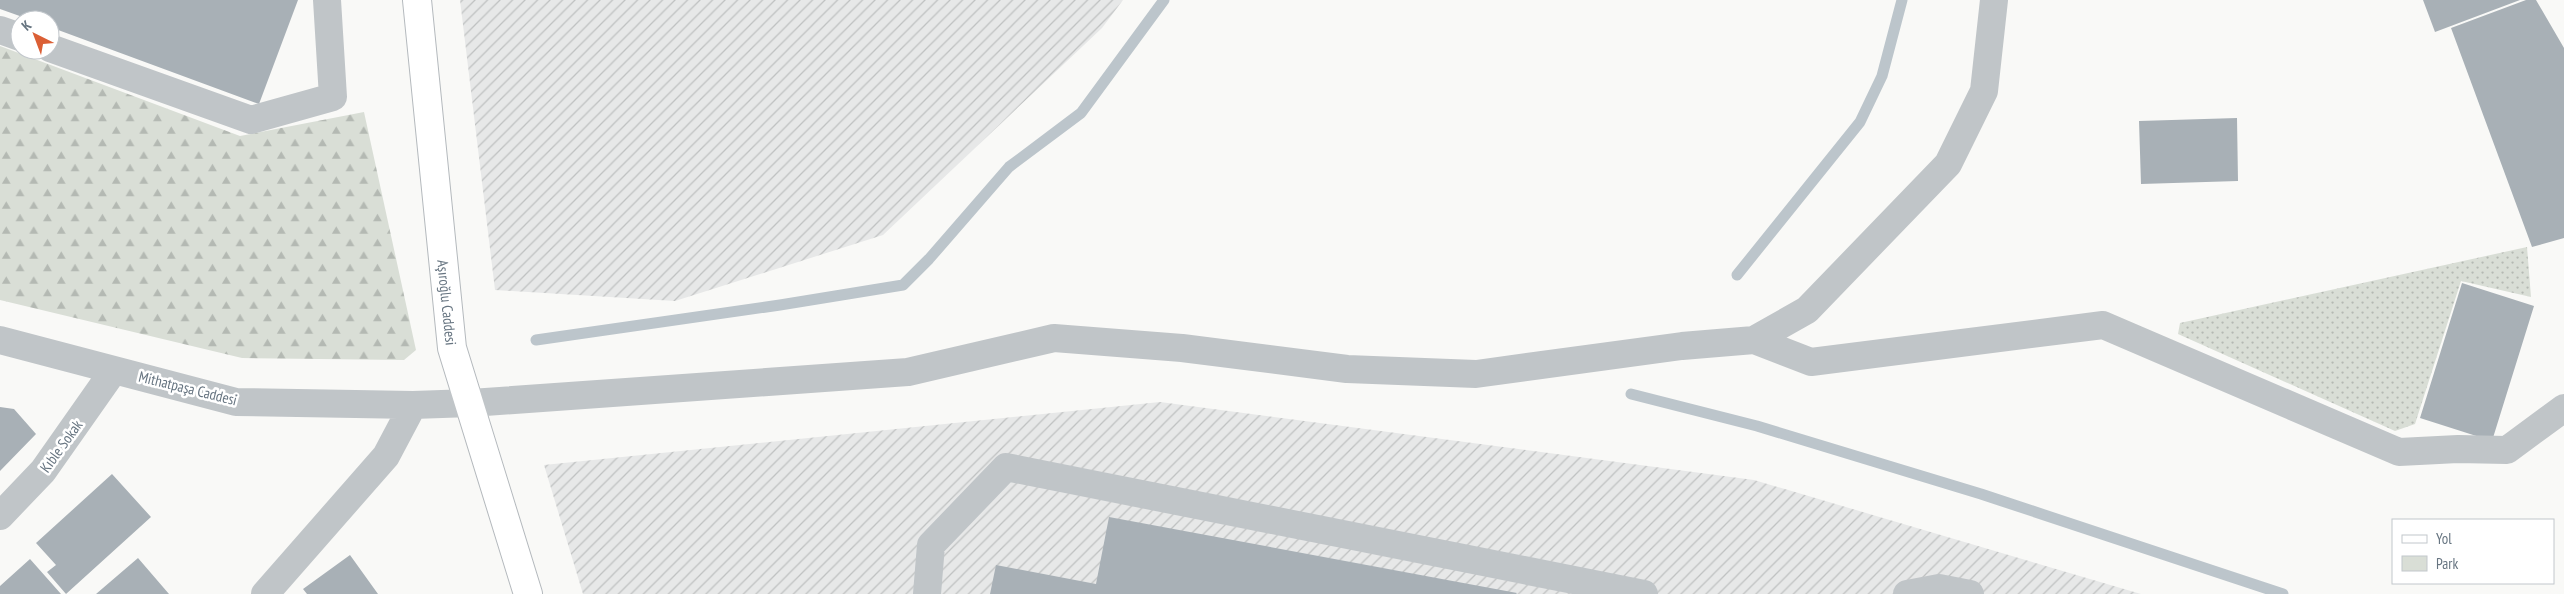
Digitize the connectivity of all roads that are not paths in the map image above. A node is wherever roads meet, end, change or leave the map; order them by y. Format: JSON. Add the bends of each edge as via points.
{"nodes":[{"id":1,"x":327,"y":0,"type":"edge"},
{"id":2,"x":417,"y":0,"type":"edge"},
{"id":3,"x":1994,"y":0,"type":"edge"},
{"id":4,"x":60,"y":52,"type":"edge"},
{"id":5,"x":0,"y":340,"type":"edge"},
{"id":6,"x":1754,"y":340,"type":"junction"},
{"id":7,"x":114,"y":370,"type":"junction"},
{"id":8,"x":471,"y":403,"type":"junction"},
{"id":9,"x":413,"y":405,"type":"junction"},
{"id":10,"x":2564,"y":408,"type":"edge"},
{"id":11,"x":0,"y":516,"type":"edge"},
{"id":12,"x":266,"y":594,"type":"edge"},
{"id":13,"x":528,"y":594,"type":"edge"},
{"id":14,"x":927,"y":594,"type":"edge"},
{"id":15,"x":1644,"y":594,"type":"edge"},
{"id":16,"x":1907,"y":594,"type":"edge"},
{"id":17,"x":1970,"y":594,"type":"edge"}],
"edges":[{"from":1,"to":4,"type":"street","via":[[333,97],[252,120]]},
{"from":2,"to":8,"type":"main road","name":"Aşıroğlu Caddesi","via":[[452,348]]},
{"from":3,"to":6,"type":"street","via":[[1984,91],[1948,164],[1807,310]]},
{"from":5,"to":7,"type":"street","name":"Mithatpaşa Caddesi"},
{"from":6,"to":8,"type":"street","name":"Mithatpaşa Caddesi","via":[[1682,346],[1476,374],[1347,369],[1182,348],[1054,338],[908,372]]},
{"from":6,"to":10,"type":"street","via":[[1811,362],[2103,325],[2399,452],[2507,450]]},
{"from":7,"to":9,"type":"street","name":"Mithatpaşa Caddesi","via":[[236,402]]},
{"from":7,"to":11,"type":"street","name":"Kıble Sokak","via":[[43,471]]},
{"from":8,"to":9,"type":"street","name":"Mithatpaşa Caddesi"},
{"from":8,"to":13,"type":"main road","name":"Aşıroğlu Caddesi"},
{"from":9,"to":12,"type":"street","via":[[386,456]]},
{"from":14,"to":15,"type":"street","via":[[931,545],[1006,468]]},
{"from":16,"to":17,"type":"street","via":[[1939,588]]}]}
